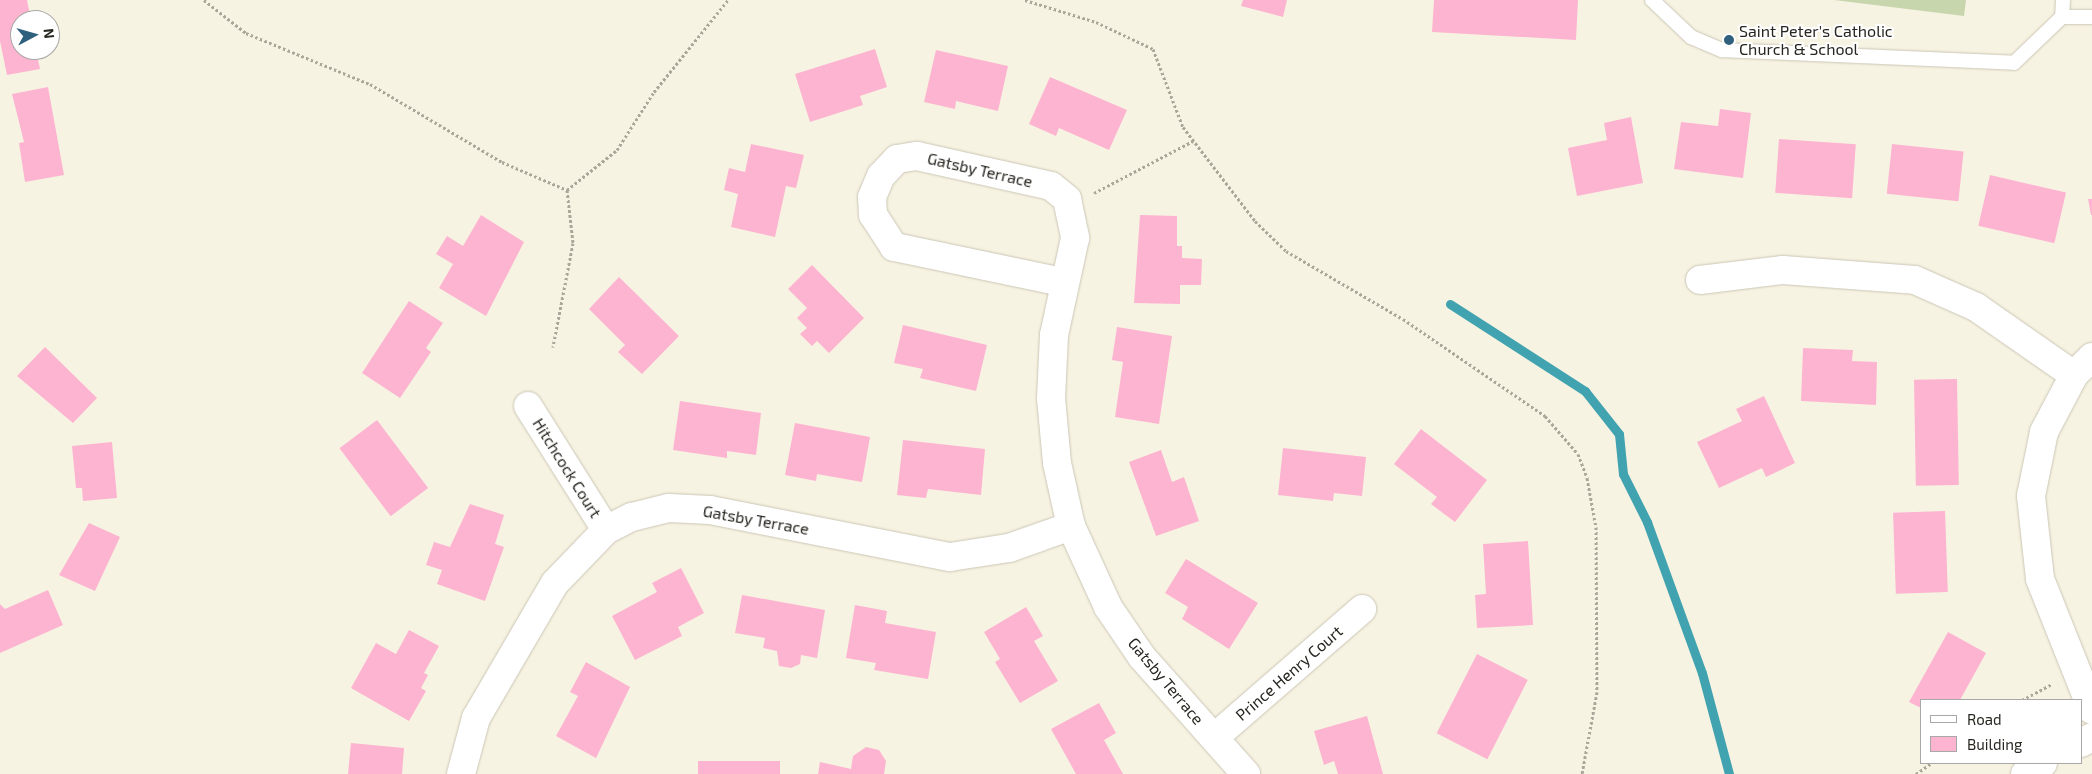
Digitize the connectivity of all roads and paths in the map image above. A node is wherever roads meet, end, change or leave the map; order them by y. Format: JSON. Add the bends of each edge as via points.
{"nodes":[{"id":1,"x":204,"y":0,"type":"edge"},
{"id":2,"x":728,"y":0,"type":"edge"},
{"id":3,"x":1025,"y":0,"type":"edge"},
{"id":4,"x":1652,"y":0,"type":"edge"},
{"id":5,"x":2063,"y":0,"type":"edge"},
{"id":6,"x":2062,"y":17,"type":"junction"},
{"id":7,"x":2092,"y":17,"type":"edge"},
{"id":8,"x":1193,"y":141,"type":"junction"},
{"id":9,"x":567,"y":190,"type":"junction"},
{"id":10,"x":1070,"y":206,"type":"junction"},
{"id":11,"x":1700,"y":280,"type":"dead end"},
{"id":12,"x":1062,"y":282,"type":"junction"},
{"id":13,"x":553,"y":347,"type":"dead end"},
{"id":14,"x":2083,"y":366,"type":"edge"},
{"id":15,"x":528,"y":406,"type":"dead end"},
{"id":16,"x":1071,"y":526,"type":"junction"},
{"id":17,"x":606,"y":530,"type":"junction"},
{"id":18,"x":1362,"y":609,"type":"dead end"},
{"id":19,"x":2092,"y":710,"type":"edge"},
{"id":20,"x":1215,"y":737,"type":"junction"},
{"id":21,"x":1931,"y":764,"type":"edge"},
{"id":22,"x":2041,"y":764,"type":"edge"},
{"id":23,"x":461,"y":774,"type":"edge"},
{"id":24,"x":1246,"y":774,"type":"edge"},
{"id":25,"x":1582,"y":774,"type":"edge"},
{"id":26,"x":1916,"y":774,"type":"edge"},
{"id":27,"x":2025,"y":774,"type":"edge"}],
"edges":[{"from":1,"to":9,"type":"path","via":[[246,33],[370,84],[502,162]]},
{"from":2,"to":9,"type":"path","via":[[654,92],[616,150]]},
{"from":3,"to":8,"type":"path","via":[[1096,22],[1153,49],[1183,127]]},
{"from":4,"to":6,"type":"lane","via":[[1691,37],[1722,50],[2014,63]]},
{"from":5,"to":6,"type":"lane"},
{"from":6,"to":7,"type":"lane"},
{"from":8,"to":10,"type":"path"},
{"from":8,"to":25,"type":"path","via":[[1255,221],[1286,251],[1403,319],[1545,416],[1578,454],[1588,478],[1596,527],[1597,692]]},
{"from":9,"to":13,"type":"path","via":[[573,243]]},
{"from":10,"to":12,"type":"street","name":"Gatsby Terrace","via":[[1075,238]]},
{"from":10,"to":12,"type":"street","name":"Gatsby Terrace","via":[[1051,186],[917,156],[897,159],[881,176],[872,197],[873,215],[894,247]]},
{"from":11,"to":14,"type":"street","via":[[1783,270],[1915,280],[1976,307]]},
{"from":12,"to":16,"type":"street","name":"Gatsby Terrace","via":[[1051,398],[1057,463]]},
{"from":14,"to":19,"type":"street","via":[[2044,432],[2031,496],[2040,579]]},
{"from":15,"to":17,"type":"street","name":"Hitchcock Court"},
{"from":16,"to":17,"type":"street","name":"Gatsby Terrace","via":[[1009,548],[950,557],[710,510],[669,508]]},
{"from":16,"to":20,"type":"street","name":"Gatsby Terrace","via":[[1108,607],[1142,657]]},
{"from":17,"to":23,"type":"street","name":"Gatsby Terrace","via":[[555,583],[476,718]]},
{"from":18,"to":20,"type":"street","name":"Prince Henry Court"},
{"from":20,"to":24,"type":"street","name":"Gatsby Terrace"},
{"from":21,"to":26,"type":"path"},
{"from":22,"to":27,"type":"street"}]}
